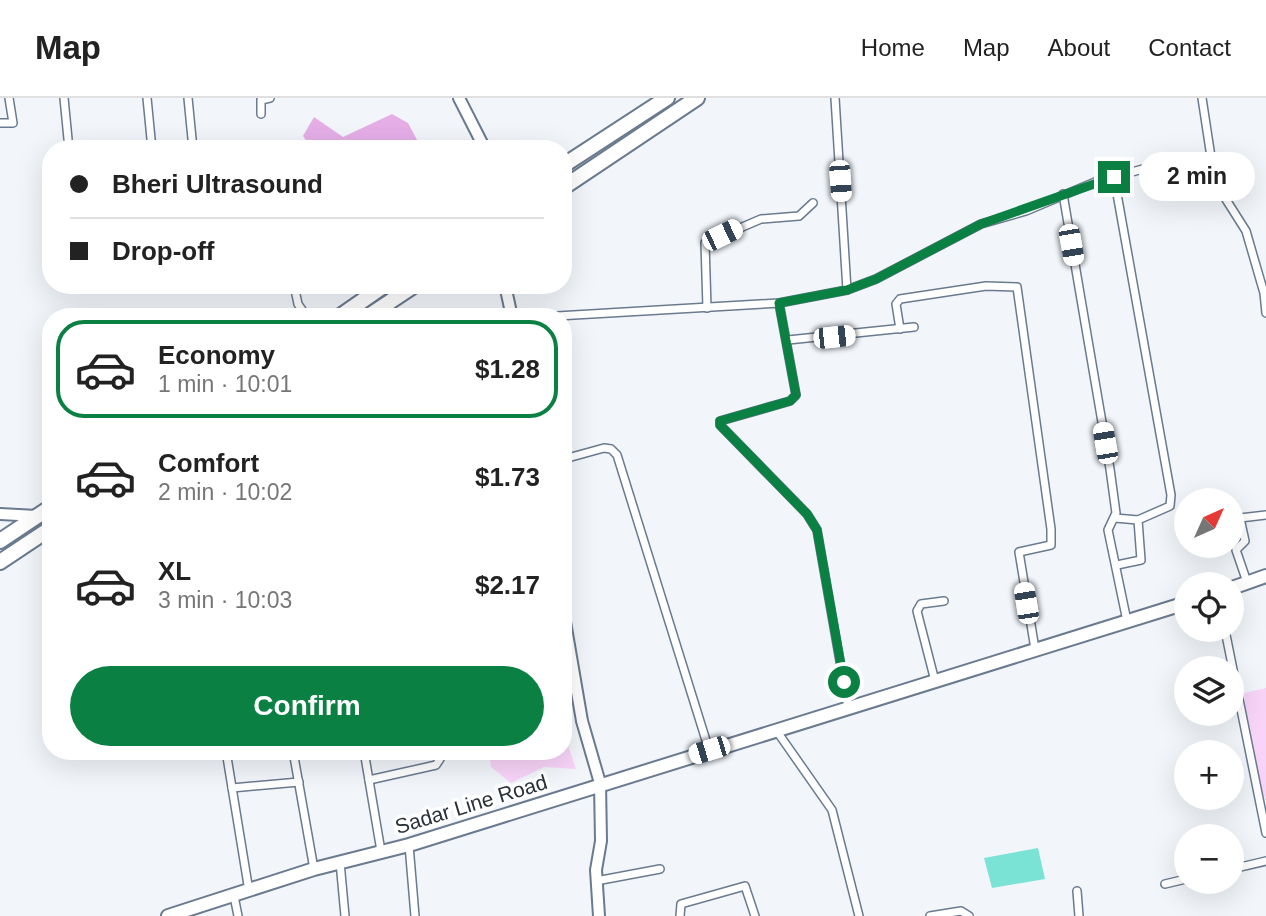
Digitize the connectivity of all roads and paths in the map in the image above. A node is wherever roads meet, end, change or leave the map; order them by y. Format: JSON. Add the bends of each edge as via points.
{"nodes":[{"id":1,"x":9,"y":98,"type":"edge"},
{"id":2,"x":64,"y":98,"type":"edge"},
{"id":3,"x":147,"y":98,"type":"edge"},
{"id":4,"x":188,"y":98,"type":"edge"},
{"id":5,"x":270,"y":98,"type":"edge"},
{"id":6,"x":459,"y":98,"type":"edge"},
{"id":7,"x":667,"y":98,"type":"edge"},
{"id":8,"x":697,"y":98,"type":"edge"},
{"id":9,"x":835,"y":98,"type":"edge"},
{"id":10,"x":1202,"y":98,"type":"edge"},
{"id":11,"x":261,"y":114,"type":"dead end"},
{"id":12,"x":0,"y":123,"type":"edge"},
{"id":13,"x":68,"y":139,"type":"dead end"},
{"id":14,"x":151,"y":140,"type":"edge"},
{"id":15,"x":192,"y":140,"type":"edge"},
{"id":16,"x":480,"y":140,"type":"edge"},
{"id":17,"x":572,"y":161,"type":"edge"},
{"id":18,"x":1154,"y":166,"type":"dead end"},
{"id":19,"x":1114,"y":177,"type":"junction"},
{"id":20,"x":572,"y":182,"type":"edge"},
{"id":21,"x":1063,"y":194,"type":"junction"},
{"id":22,"x":813,"y":203,"type":"dead end"},
{"id":23,"x":847,"y":290,"type":"junction"},
{"id":24,"x":372,"y":294,"type":"edge"},
{"id":25,"x":402,"y":294,"type":"edge"},
{"id":26,"x":779,"y":303,"type":"junction"},
{"id":27,"x":353,"y":308,"type":"edge"},
{"id":28,"x":380,"y":308,"type":"edge"},
{"id":29,"x":707,"y":308,"type":"junction"},
{"id":30,"x":1266,"y":313,"type":"edge"},
{"id":31,"x":572,"y":315,"type":"edge"},
{"id":32,"x":914,"y":327,"type":"dead end"},
{"id":33,"x":900,"y":329,"type":"junction"},
{"id":34,"x":788,"y":340,"type":"junction"},
{"id":35,"x":572,"y":457,"type":"edge"},
{"id":36,"x":42,"y":513,"type":"edge"},
{"id":37,"x":0,"y":514,"type":"edge"},
{"id":38,"x":1266,"y":515,"type":"edge"},
{"id":39,"x":37,"y":516,"type":"junction"},
{"id":40,"x":1115,"y":518,"type":"junction"},
{"id":41,"x":1138,"y":520,"type":"junction"},
{"id":42,"x":42,"y":534,"type":"edge"},
{"id":43,"x":0,"y":541,"type":"edge"},
{"id":44,"x":0,"y":562,"type":"edge"},
{"id":45,"x":1118,"y":565,"type":"junction"},
{"id":46,"x":1266,"y":576,"type":"edge"},
{"id":47,"x":1247,"y":582,"type":"junction"},
{"id":48,"x":1244,"y":583,"type":"edge"},
{"id":49,"x":944,"y":601,"type":"dead end"},
{"id":50,"x":1174,"y":607,"type":"edge"},
{"id":51,"x":1127,"y":621,"type":"junction"},
{"id":52,"x":1227,"y":642,"type":"edge"},
{"id":53,"x":1035,"y":649,"type":"junction"},
{"id":54,"x":572,"y":663,"type":"edge"},
{"id":55,"x":935,"y":681,"type":"junction"},
{"id":56,"x":848,"y":707,"type":"junction"},
{"id":57,"x":776,"y":730,"type":"junction"},
{"id":58,"x":709,"y":750,"type":"junction"},
{"id":59,"x":227,"y":760,"type":"edge"},
{"id":60,"x":295,"y":760,"type":"edge"},
{"id":61,"x":366,"y":760,"type":"edge"},
{"id":62,"x":439,"y":760,"type":"edge"},
{"id":63,"x":369,"y":780,"type":"junction"},
{"id":64,"x":299,"y":782,"type":"junction"},
{"id":65,"x":600,"y":783,"type":"junction"},
{"id":66,"x":232,"y":788,"type":"junction"},
{"id":67,"x":1266,"y":832,"type":"edge"},
{"id":68,"x":409,"y":845,"type":"junction"},
{"id":69,"x":382,"y":851,"type":"junction"},
{"id":70,"x":1266,"y":861,"type":"edge"},
{"id":71,"x":341,"y":862,"type":"junction"},
{"id":72,"x":1244,"y":866,"type":"edge"},
{"id":73,"x":314,"y":869,"type":"junction"},
{"id":74,"x":660,"y":869,"type":"dead end"},
{"id":75,"x":596,"y":881,"type":"junction"},
{"id":76,"x":1174,"y":882,"type":"edge"},
{"id":77,"x":1165,"y":884,"type":"dead end"},
{"id":78,"x":249,"y":891,"type":"junction"},
{"id":79,"x":1077,"y":891,"type":"dead end"},
{"id":80,"x":234,"y":896,"type":"junction"},
{"id":81,"x":167,"y":916,"type":"edge"},
{"id":82,"x":238,"y":916,"type":"edge"},
{"id":83,"x":345,"y":916,"type":"edge"},
{"id":84,"x":415,"y":916,"type":"edge"},
{"id":85,"x":599,"y":916,"type":"edge"},
{"id":86,"x":680,"y":916,"type":"edge"},
{"id":87,"x":755,"y":916,"type":"edge"},
{"id":88,"x":859,"y":916,"type":"edge"},
{"id":89,"x":930,"y":916,"type":"edge"},
{"id":90,"x":970,"y":916,"type":"edge"},
{"id":91,"x":1079,"y":916,"type":"edge"}],
"edges":[{"from":1,"to":12,"type":"street","via":[[13,123]]},
{"from":2,"to":13,"type":"street"},
{"from":3,"to":14,"type":"street"},
{"from":4,"to":15,"type":"street"},
{"from":5,"to":11,"type":"street","via":[[261,100]]},
{"from":6,"to":16,"type":"main road"},
{"from":7,"to":17,"type":"highway"},
{"from":8,"to":20,"type":"highway"},
{"from":9,"to":23,"type":"street"},
{"from":10,"to":30,"type":"street","via":[[1213,170],[1245,232]]},
{"from":18,"to":19,"type":"street"},
{"from":19,"to":21,"type":"street"},
{"from":19,"to":41,"type":"street","via":[[1171,495],[1170,506]]},
{"from":21,"to":23,"type":"street","via":[[981,224]]},
{"from":21,"to":40,"type":"street"},
{"from":22,"to":29,"type":"street","via":[[799,216],[761,219],[705,243]]},
{"from":23,"to":26,"type":"street"},
{"from":24,"to":27,"type":"highway"},
{"from":25,"to":28,"type":"highway"},
{"from":26,"to":29,"type":"street"},
{"from":26,"to":34,"type":"street"},
{"from":29,"to":31,"type":"street"},
{"from":32,"to":33,"type":"street"},
{"from":33,"to":34,"type":"street"},
{"from":33,"to":53,"type":"street","via":[[896,304],[900,299],[986,286],[1017,287],[1051,529],[1051,544],[1019,552]]},
{"from":34,"to":56,"type":"street","via":[[796,395],[790,401],[720,421],[720,425],[807,514],[817,530]]},
{"from":35,"to":58,"type":"street","via":[[604,448],[617,456]]},
{"from":36,"to":39,"type":"highway"},
{"from":37,"to":39,"type":"main road"},
{"from":38,"to":47,"type":"street","via":[[1240,518],[1245,541],[1236,550]]},
{"from":39,"to":43,"type":"highway"},
{"from":40,"to":41,"type":"street"},
{"from":40,"to":45,"type":"street","via":[[1108,530]]},
{"from":41,"to":45,"type":"street","via":[[1143,557]]},
{"from":42,"to":44,"type":"highway"},
{"from":45,"to":51,"type":"street"},
{"from":46,"to":47,"type":"main road"},
{"from":47,"to":48,"type":"main road"},
{"from":49,"to":55,"type":"street","via":[[921,604],[917,611]]},
{"from":50,"to":51,"type":"main road","name":"Sadar Line Road"},
{"from":51,"to":53,"type":"main road","name":"Sadar Line Road"},
{"from":52,"to":67,"type":"street"},
{"from":53,"to":55,"type":"main road","name":"Sadar Line Road"},
{"from":54,"to":65,"type":"main road"},
{"from":55,"to":56,"type":"main road","name":"Sadar Line Road"},
{"from":56,"to":57,"type":"main road","name":"Sadar Line Road"},
{"from":57,"to":58,"type":"main road","name":"Sadar Line Road"},
{"from":57,"to":88,"type":"street","via":[[832,810]]},
{"from":58,"to":65,"type":"main road","name":"Sadar Line Road"},
{"from":59,"to":66,"type":"street"},
{"from":60,"to":64,"type":"street"},
{"from":61,"to":63,"type":"street"},
{"from":62,"to":63,"type":"street","via":[[436,765]]},
{"from":63,"to":69,"type":"street"},
{"from":64,"to":66,"type":"street"},
{"from":64,"to":73,"type":"street"},
{"from":65,"to":68,"type":"main road","name":"Sadar Line Road"},
{"from":65,"to":75,"type":"main road"},
{"from":66,"to":78,"type":"street"},
{"from":68,"to":69,"type":"main road","name":"Sadar Line Road"},
{"from":68,"to":84,"type":"street"},
{"from":69,"to":71,"type":"main road","name":"Sadar Line Road"},
{"from":70,"to":72,"type":"street"},
{"from":71,"to":73,"type":"main road","name":"Sadar Line Road"},
{"from":71,"to":83,"type":"street"},
{"from":73,"to":78,"type":"main road","name":"Sadar Line Road"},
{"from":74,"to":75,"type":"street"},
{"from":75,"to":85,"type":"main road"},
{"from":76,"to":77,"type":"street"},
{"from":78,"to":80,"type":"main road","name":"Sadar Line Road"},
{"from":79,"to":91,"type":"street"},
{"from":80,"to":81,"type":"main road","name":"Sadar Line Road"},
{"from":80,"to":82,"type":"street"},
{"from":86,"to":87,"type":"street","via":[[681,904],[745,886]]},
{"from":89,"to":90,"type":"street","via":[[961,911]]}]}
